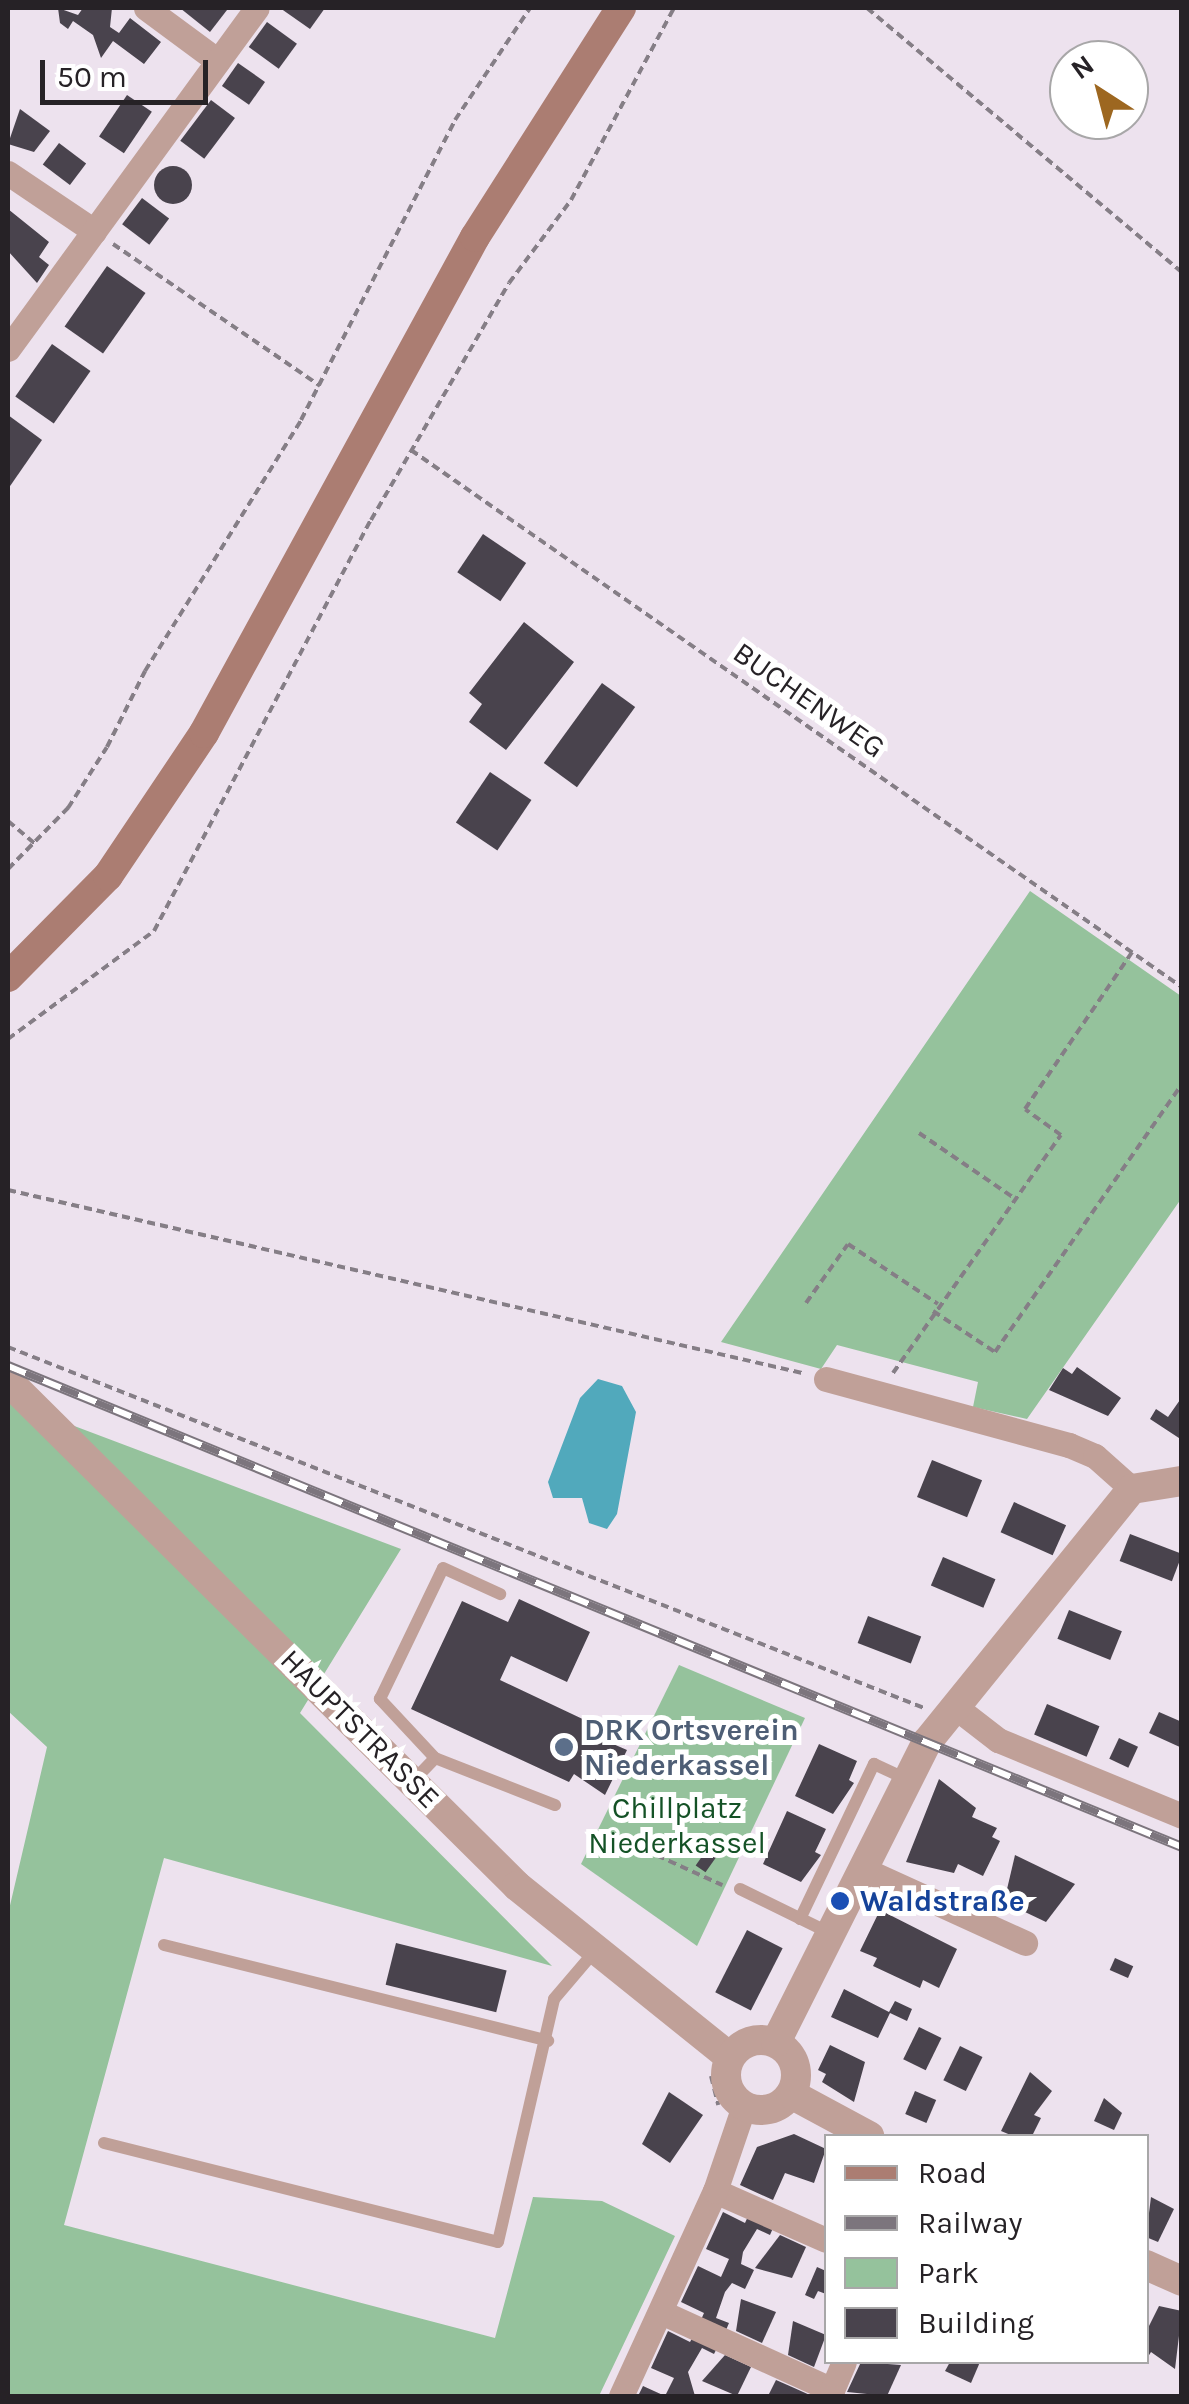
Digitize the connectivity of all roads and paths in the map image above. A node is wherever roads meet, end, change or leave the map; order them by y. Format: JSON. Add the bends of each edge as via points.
{"nodes":[{"id":1,"x":146,"y":8,"type":"edge"},
{"id":2,"x":257,"y":8,"type":"edge"},
{"id":3,"x":530,"y":8,"type":"edge"},
{"id":4,"x":621,"y":8,"type":"edge"},
{"id":5,"x":674,"y":8,"type":"edge"},
{"id":6,"x":867,"y":8,"type":"edge"},
{"id":7,"x":218,"y":61,"type":"junction"},
{"id":8,"x":8,"y":172,"type":"edge"},
{"id":9,"x":94,"y":230,"type":"junction"},
{"id":10,"x":1182,"y":272,"type":"edge"},
{"id":11,"x":8,"y":348,"type":"edge"},
{"id":12,"x":320,"y":386,"type":"junction"},
{"id":13,"x":411,"y":450,"type":"junction"},
{"id":14,"x":8,"y":821,"type":"edge"},
{"id":15,"x":37,"y":845,"type":"junction"},
{"id":16,"x":8,"y":869,"type":"edge"},
{"id":17,"x":1132,"y":952,"type":"junction"},
{"id":18,"x":8,"y":977,"type":"edge"},
{"id":19,"x":1182,"y":987,"type":"edge"},
{"id":20,"x":8,"y":1039,"type":"edge"},
{"id":21,"x":1182,"y":1084,"type":"edge"},
{"id":22,"x":919,"y":1132,"type":"dead end"},
{"id":23,"x":8,"y":1190,"type":"edge"},
{"id":24,"x":1014,"y":1198,"type":"junction"},
{"id":25,"x":806,"y":1302,"type":"dead end"},
{"id":26,"x":938,"y":1304,"type":"junction"},
{"id":27,"x":933,"y":1311,"type":"junction"},
{"id":28,"x":8,"y":1347,"type":"edge"},
{"id":29,"x":826,"y":1379,"type":"joint"},
{"id":30,"x":10,"y":1386,"type":"edge"},
{"id":31,"x":889,"y":1395,"type":"junction"},
{"id":32,"x":1182,"y":1481,"type":"edge"},
{"id":33,"x":1132,"y":1489,"type":"junction"},
{"id":34,"x":500,"y":1594,"type":"dead end"},
{"id":35,"x":950,"y":1712,"type":"junction"},
{"id":36,"x":435,"y":1758,"type":"junction"},
{"id":37,"x":413,"y":1780,"type":"junction"},
{"id":38,"x":908,"y":1780,"type":"junction"},
{"id":39,"x":555,"y":1805,"type":"dead end"},
{"id":40,"x":1182,"y":1816,"type":"edge"},
{"id":41,"x":645,"y":1850,"type":"dead end"},
{"id":42,"x":865,"y":1870,"type":"junction"},
{"id":43,"x":740,"y":1890,"type":"joint"},
{"id":44,"x":800,"y":1919,"type":"junction"},
{"id":45,"x":832,"y":1934,"type":"junction"},
{"id":46,"x":1025,"y":1943,"type":"dead end"},
{"id":47,"x":164,"y":1945,"type":"dead end"},
{"id":48,"x":594,"y":1952,"type":"junction"},
{"id":49,"x":548,"y":2041,"type":"junction"},
{"id":50,"x":776,"y":2042,"type":"junction"},
{"id":51,"x":730,"y":2057,"type":"junction"},
{"id":52,"x":792,"y":2094,"type":"junction"},
{"id":53,"x":744,"y":2106,"type":"junction"},
{"id":54,"x":865,"y":2134,"type":"edge"},
{"id":55,"x":104,"y":2143,"type":"dead end"},
{"id":56,"x":715,"y":2191,"type":"junction"},
{"id":57,"x":824,"y":2239,"type":"edge"},
{"id":58,"x":1149,"y":2266,"type":"edge"},
{"id":59,"x":1182,"y":2281,"type":"edge"},
{"id":60,"x":662,"y":2312,"type":"junction"},
{"id":61,"x":843,"y":2364,"type":"edge"},
{"id":62,"x":621,"y":2396,"type":"edge"}],
"edges":[{"from":1,"to":7,"type":"street"},
{"from":2,"to":7,"type":"street"},
{"from":3,"to":12,"type":"path","via":[[455,120]]},
{"from":4,"to":18,"type":"main road","via":[[475,236],[204,733],[108,876]]},
{"from":5,"to":13,"type":"path","via":[[571,200],[509,284]]},
{"from":6,"to":10,"type":"path"},
{"from":7,"to":9,"type":"street"},
{"from":8,"to":9,"type":"street"},
{"from":9,"to":11,"type":"street"},
{"from":9,"to":12,"type":"path"},
{"from":12,"to":15,"type":"path","via":[[107,747]]},
{"from":13,"to":17,"type":"path","name":"BUCHENWEG"},
{"from":13,"to":20,"type":"path","via":[[154,931]]},
{"from":14,"to":15,"type":"path"},
{"from":15,"to":16,"type":"path"},
{"from":17,"to":19,"type":"path","name":"BUCHENWEG"},
{"from":17,"to":24,"type":"path","via":[[1025,1109],[1060,1135]]},
{"from":21,"to":27,"type":"path","via":[[995,1352]]},
{"from":22,"to":24,"type":"path"},
{"from":23,"to":29,"type":"path"},
{"from":24,"to":26,"type":"path"},
{"from":25,"to":26,"type":"path","via":[[848,1244]]},
{"from":26,"to":27,"type":"path"},
{"from":27,"to":31,"type":"path","via":[[895,1363]]},
{"from":28,"to":35,"type":"path","via":[[733,1639]]},
{"from":29,"to":31,"type":"street"},
{"from":30,"to":37,"type":"street","name":"HAUPTSTRASSE"},
{"from":31,"to":33,"type":"street","via":[[1069,1445],[1096,1456]]},
{"from":32,"to":33,"type":"street"},
{"from":33,"to":35,"type":"street"},
{"from":34,"to":36,"type":"lane","via":[[443,1568],[380,1699]]},
{"from":35,"to":38,"type":"street"},
{"from":35,"to":40,"type":"street","via":[[998,1740]]},
{"from":36,"to":37,"type":"lane"},
{"from":36,"to":39,"type":"lane"},
{"from":37,"to":48,"type":"street","name":"HAUPTSTRASSE"},
{"from":38,"to":42,"type":"street"},
{"from":38,"to":44,"type":"lane","via":[[874,1764]]},
{"from":41,"to":43,"type":"path"},
{"from":42,"to":45,"type":"street"},
{"from":42,"to":46,"type":"street"},
{"from":43,"to":44,"type":"lane"},
{"from":44,"to":45,"type":"lane"},
{"from":45,"to":50,"type":"street"},
{"from":47,"to":49,"type":"lane"},
{"from":48,"to":49,"type":"lane","via":[[554,1999]]},
{"from":48,"to":51,"type":"street","name":"HAUPTSTRASSE"},
{"from":49,"to":55,"type":"lane","via":[[498,2242]]},
{"from":50,"to":51,"type":"street","via":[[750,2041]]},
{"from":50,"to":52,"type":"street","via":[[797,2070]]},
{"from":51,"to":53,"type":"street","via":[[727,2084]]},
{"from":52,"to":53,"type":"street","via":[[770,2110]]},
{"from":52,"to":54,"type":"street"},
{"from":53,"to":56,"type":"street"},
{"from":56,"to":57,"type":"street"},
{"from":56,"to":60,"type":"street"},
{"from":58,"to":59,"type":"street"},
{"from":60,"to":61,"type":"street","via":[[832,2390]]},
{"from":60,"to":62,"type":"street"}]}
